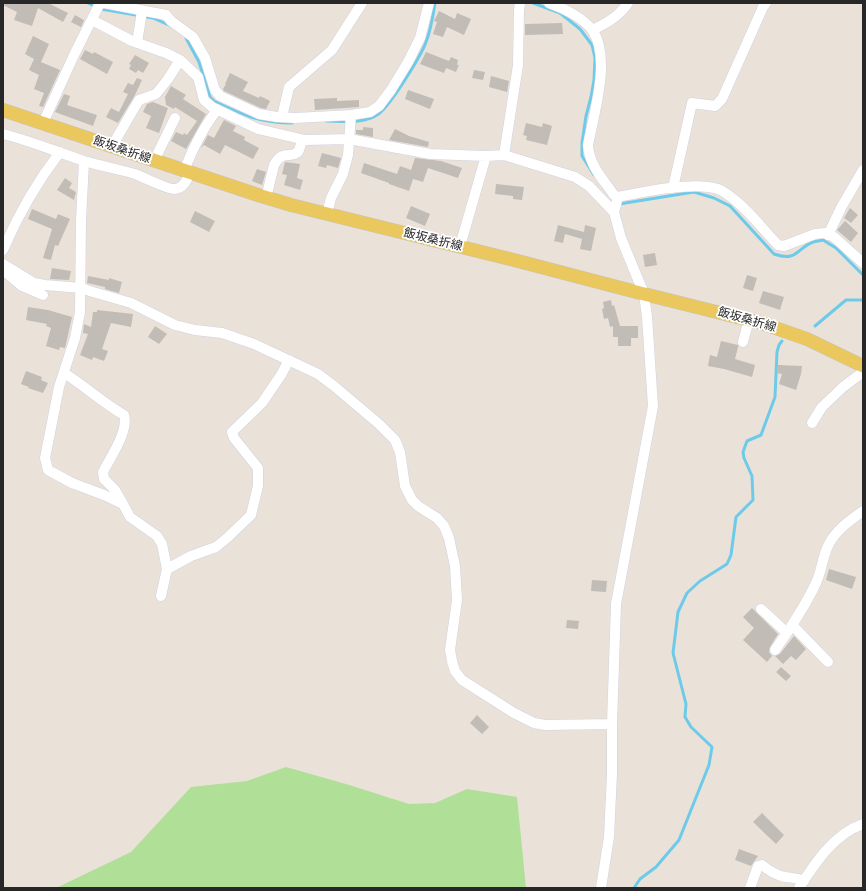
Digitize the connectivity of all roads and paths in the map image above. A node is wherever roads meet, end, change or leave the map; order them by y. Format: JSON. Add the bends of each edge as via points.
{"nodes":[{"id":1,"x":362,"y":3,"type":"edge"},
{"id":2,"x":429,"y":3,"type":"edge"},
{"id":3,"x":520,"y":3,"type":"edge"},
{"id":4,"x":549,"y":3,"type":"edge"},
{"id":5,"x":628,"y":3,"type":"edge"},
{"id":6,"x":766,"y":3,"type":"edge"},
{"id":7,"x":100,"y":5,"type":"edge"},
{"id":8,"x":142,"y":15,"type":"junction"},
{"id":9,"x":92,"y":20,"type":"junction"},
{"id":10,"x":592,"y":30,"type":"junction"},
{"id":11,"x":138,"y":43,"type":"junction"},
{"id":12,"x":180,"y":60,"type":"junction"},
{"id":13,"x":216,"y":103,"type":"junction"},
{"id":14,"x":3,"y":110,"type":"edge"},
{"id":15,"x":282,"y":117,"type":"junction"},
{"id":16,"x":175,"y":118,"type":"dead end"},
{"id":17,"x":351,"y":120,"type":"junction"},
{"id":18,"x":43,"y":123,"type":"junction"},
{"id":19,"x":3,"y":134,"type":"edge"},
{"id":20,"x":349,"y":139,"type":"junction"},
{"id":21,"x":302,"y":140,"type":"junction"},
{"id":22,"x":112,"y":146,"type":"junction"},
{"id":23,"x":60,"y":152,"type":"junction"},
{"id":24,"x":504,"y":155,"type":"junction"},
{"id":25,"x":486,"y":156,"type":"junction"},
{"id":26,"x":84,"y":161,"type":"junction"},
{"id":27,"x":154,"y":161,"type":"junction"},
{"id":28,"x":863,"y":170,"type":"edge"},
{"id":29,"x":187,"y":172,"type":"junction"},
{"id":30,"x":673,"y":188,"type":"junction"},
{"id":31,"x":266,"y":198,"type":"junction"},
{"id":32,"x":615,"y":204,"type":"junction"},
{"id":33,"x":327,"y":214,"type":"junction"},
{"id":34,"x":7,"y":228,"type":"edge"},
{"id":35,"x":828,"y":235,"type":"junction"},
{"id":36,"x":460,"y":246,"type":"junction"},
{"id":37,"x":3,"y":250,"type":"edge"},
{"id":38,"x":863,"y":263,"type":"edge"},
{"id":39,"x":3,"y":264,"type":"edge"},
{"id":40,"x":3,"y":269,"type":"edge"},
{"id":41,"x":80,"y":288,"type":"junction"},
{"id":42,"x":644,"y":294,"type":"junction"},
{"id":43,"x":43,"y":295,"type":"dead end"},
{"id":44,"x":749,"y":320,"type":"junction"},
{"id":45,"x":743,"y":342,"type":"dead end"},
{"id":46,"x":289,"y":360,"type":"junction"},
{"id":47,"x":863,"y":366,"type":"edge"},
{"id":48,"x":863,"y":372,"type":"edge"},
{"id":49,"x":64,"y":373,"type":"junction"},
{"id":50,"x":812,"y":423,"type":"dead end"},
{"id":51,"x":123,"y":504,"type":"junction"},
{"id":52,"x":863,"y":511,"type":"edge"},
{"id":53,"x":168,"y":569,"type":"junction"},
{"id":54,"x":161,"y":596,"type":"dead end"},
{"id":55,"x":761,"y":609,"type":"dead end"},
{"id":56,"x":790,"y":630,"type":"junction"},
{"id":57,"x":775,"y":650,"type":"dead end"},
{"id":58,"x":828,"y":662,"type":"dead end"},
{"id":59,"x":612,"y":724,"type":"junction"},
{"id":60,"x":863,"y":824,"type":"edge"},
{"id":61,"x":802,"y":885,"type":"edge"},
{"id":62,"x":600,"y":888,"type":"edge"},
{"id":63,"x":750,"y":888,"type":"edge"}],
"edges":[{"from":1,"to":15,"type":"street","via":[[332,50],[288,87]]},
{"from":2,"to":17,"type":"street","via":[[420,38],[391,90],[375,109]]},
{"from":3,"to":24,"type":"street","via":[[518,65]]},
{"from":4,"to":10,"type":"street","via":[[575,16]]},
{"from":5,"to":10,"type":"street","via":[[623,11]]},
{"from":6,"to":30,"type":"street","via":[[722,99],[715,106],[692,103]]},
{"from":7,"to":8,"type":"street"},
{"from":7,"to":9,"type":"street"},
{"from":8,"to":11,"type":"street"},
{"from":8,"to":13,"type":"street","via":[[166,15],[193,37],[205,58],[215,90]]},
{"from":9,"to":11,"type":"street"},
{"from":9,"to":18,"type":"street"},
{"from":10,"to":32,"type":"street","via":[[601,52],[602,63],[588,154],[614,195]]},
{"from":11,"to":12,"type":"street"},
{"from":12,"to":13,"type":"street","via":[[198,77],[204,100]]},
{"from":12,"to":22,"type":"street","via":[[156,94],[139,100]]},
{"from":13,"to":15,"type":"street"},
{"from":13,"to":21,"type":"street","via":[[258,129]]},
{"from":13,"to":29,"type":"street","via":[[197,139]]},
{"from":14,"to":18,"type":"main road","name":"飯坂桑折線"},
{"from":15,"to":17,"type":"street"},
{"from":16,"to":27,"type":"street"},
{"from":17,"to":20,"type":"street"},
{"from":18,"to":22,"type":"main road","name":"飯坂桑折線"},
{"from":19,"to":23,"type":"street"},
{"from":20,"to":21,"type":"street"},
{"from":20,"to":25,"type":"street","via":[[430,154]]},
{"from":20,"to":33,"type":"street","via":[[343,174]]},
{"from":21,"to":31,"type":"street","via":[[299,151],[276,160]]},
{"from":22,"to":27,"type":"main road","name":"飯坂桑折線"},
{"from":23,"to":26,"type":"street"},
{"from":23,"to":34,"type":"street"},
{"from":24,"to":25,"type":"street"},
{"from":24,"to":32,"type":"street","via":[[575,177]]},
{"from":25,"to":36,"type":"street"},
{"from":26,"to":29,"type":"street","via":[[133,173],[172,190],[182,187]]},
{"from":26,"to":41,"type":"street"},
{"from":27,"to":29,"type":"main road","name":"飯坂桑折線"},
{"from":28,"to":35,"type":"street"},
{"from":29,"to":31,"type":"main road","name":"飯坂桑折線"},
{"from":30,"to":32,"type":"street"},
{"from":30,"to":35,"type":"street","via":[[697,186],[718,189],[735,199],[778,245],[792,244],[814,234]]},
{"from":31,"to":33,"type":"main road","name":"飯坂桑折線"},
{"from":32,"to":42,"type":"street","via":[[621,238]]},
{"from":33,"to":36,"type":"main road","name":"飯坂桑折線"},
{"from":34,"to":37,"type":"street"},
{"from":35,"to":38,"type":"street","via":[[834,237]]},
{"from":36,"to":42,"type":"main road","name":"飯坂桑折線"},
{"from":39,"to":41,"type":"street","via":[[34,283]]},
{"from":40,"to":43,"type":"street","via":[[22,286]]},
{"from":41,"to":46,"type":"street","via":[[131,303],[175,325],[222,334],[254,344]]},
{"from":41,"to":49,"type":"street","via":[[80,312]]},
{"from":42,"to":44,"type":"main road","name":"飯坂桑折線"},
{"from":42,"to":59,"type":"street","via":[[648,317],[653,406],[616,604]]},
{"from":44,"to":45,"type":"street"},
{"from":44,"to":47,"type":"main road","name":"飯坂桑折線","via":[[807,339]]},
{"from":46,"to":53,"type":"street","via":[[262,403],[232,432],[258,468],[258,486],[251,515],[216,546]]},
{"from":46,"to":59,"type":"street","via":[[318,374],[389,434],[398,446],[405,486],[412,500],[444,526],[456,566],[457,600],[450,650],[455,671],[462,680],[534,723]]},
{"from":48,"to":50,"type":"street","via":[[822,407]]},
{"from":49,"to":51,"type":"street","via":[[124,415],[124,430],[103,472],[104,479],[115,490]]},
{"from":49,"to":51,"type":"street","via":[[45,458],[48,470]]},
{"from":51,"to":53,"type":"street","via":[[130,517],[157,536],[162,544]]},
{"from":52,"to":56,"type":"street","via":[[839,529],[827,547],[816,583]]},
{"from":53,"to":54,"type":"street"},
{"from":55,"to":56,"type":"street"},
{"from":56,"to":57,"type":"street"},
{"from":56,"to":58,"type":"street"},
{"from":59,"to":62,"type":"street","via":[[609,837]]},
{"from":60,"to":61,"type":"street","via":[[848,831],[825,852]]},
{"from":61,"to":63,"type":"street","via":[[799,879],[784,877],[758,866]]}]}
